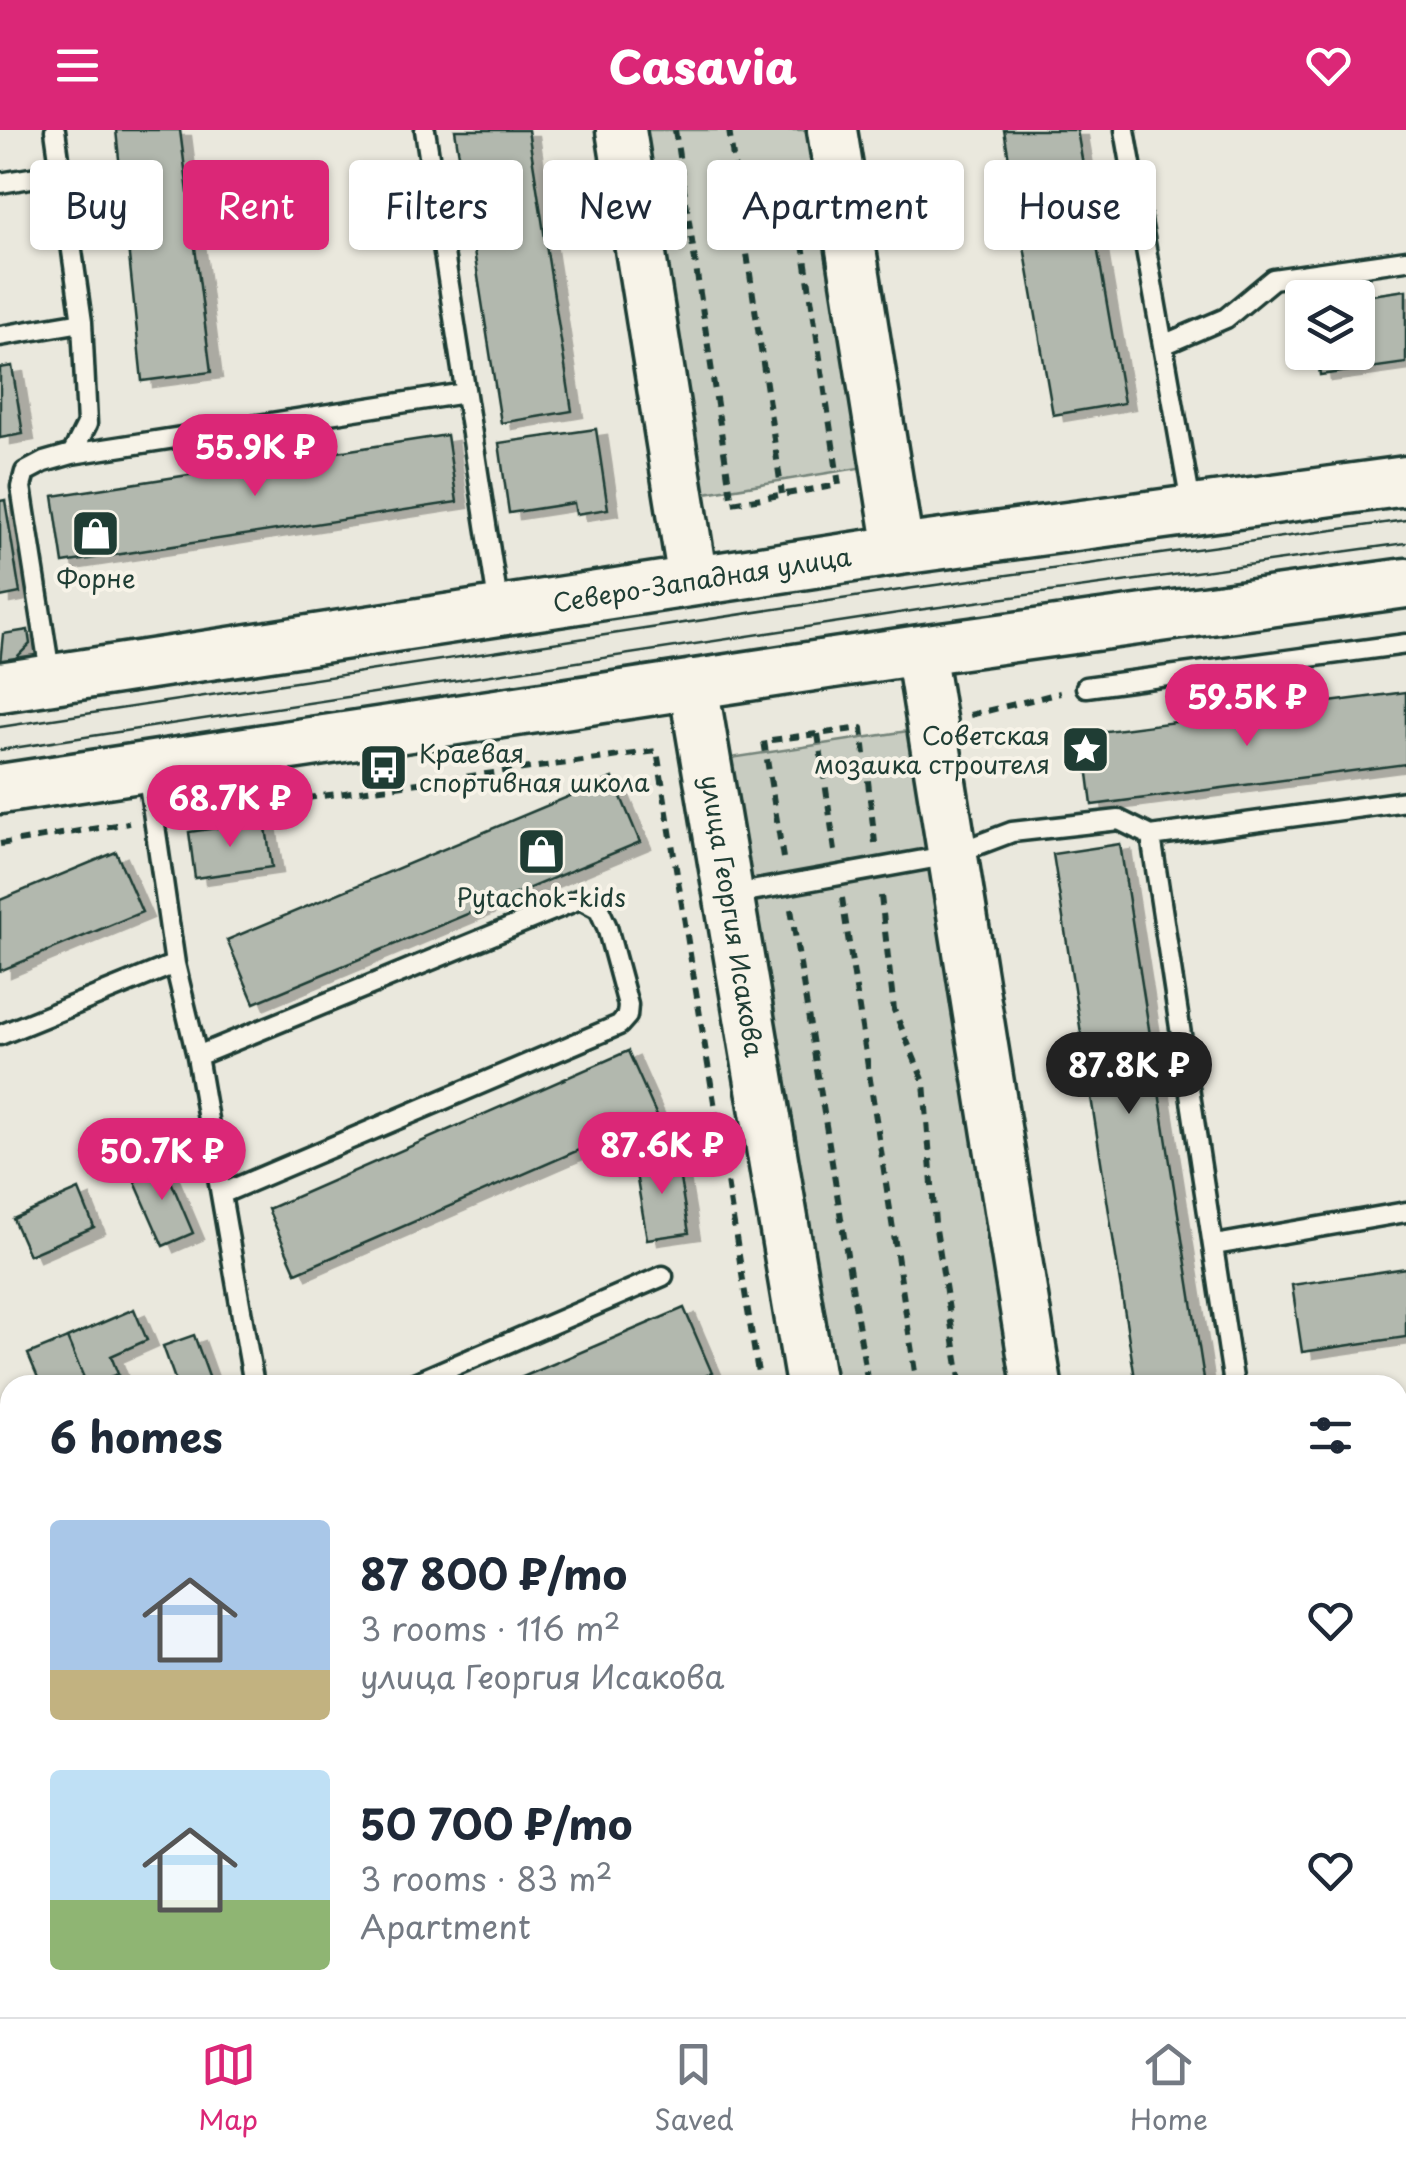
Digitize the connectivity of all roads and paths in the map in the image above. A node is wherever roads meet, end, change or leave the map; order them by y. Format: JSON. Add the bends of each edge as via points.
{"nodes":[{"id":1,"x":55,"y":130,"type":"edge"},
{"id":2,"x":425,"y":130,"type":"edge"},
{"id":3,"x":621,"y":130,"type":"edge"},
{"id":4,"x":675,"y":130,"type":"edge"},
{"id":5,"x":729,"y":130,"type":"edge"},
{"id":6,"x":832,"y":130,"type":"edge"},
{"id":7,"x":1125,"y":130,"type":"edge"},
{"id":8,"x":59,"y":160,"type":"edge"},
{"id":9,"x":30,"y":179,"type":"edge"},
{"id":10,"x":0,"y":183,"type":"edge"},
{"id":11,"x":72,"y":250,"type":"edge"},
{"id":12,"x":804,"y":250,"type":"edge"},
{"id":13,"x":1406,"y":260,"type":"edge"},
{"id":14,"x":82,"y":322,"type":"junction"},
{"id":15,"x":0,"y":336,"type":"edge"},
{"id":16,"x":1163,"y":345,"type":"junction"},
{"id":17,"x":466,"y":393,"type":"junction"},
{"id":18,"x":72,"y":454,"type":"junction"},
{"id":19,"x":1406,"y":481,"type":"edge"},
{"id":20,"x":782,"y":494,"type":"junction"},
{"id":21,"x":1192,"y":510,"type":"junction"},
{"id":22,"x":899,"y":550,"type":"junction"},
{"id":23,"x":692,"y":581,"type":"junction"},
{"id":24,"x":1406,"y":583,"type":"edge"},
{"id":25,"x":499,"y":611,"type":"junction"},
{"id":26,"x":1406,"y":644,"type":"edge"},
{"id":27,"x":920,"y":650,"type":"junction"},
{"id":28,"x":51,"y":679,"type":"junction"},
{"id":29,"x":694,"y":684,"type":"junction"},
{"id":30,"x":0,"y":687,"type":"edge"},
{"id":31,"x":1086,"y":687,"type":"joint"},
{"id":32,"x":969,"y":715,"type":"dead end"},
{"id":33,"x":818,"y":734,"type":"junction"},
{"id":34,"x":146,"y":767,"type":"junction"},
{"id":35,"x":0,"y":789,"type":"edge"},
{"id":36,"x":1406,"y":802,"type":"edge"},
{"id":37,"x":154,"y":819,"type":"junction"},
{"id":38,"x":1151,"y":836,"type":"junction"},
{"id":39,"x":0,"y":844,"type":"edge"},
{"id":40,"x":951,"y":856,"type":"junction"},
{"id":41,"x":878,"y":868,"type":"junction"},
{"id":42,"x":838,"y":876,"type":"junction"},
{"id":43,"x":787,"y":885,"type":"junction"},
{"id":44,"x":728,"y":895,"type":"junction"},
{"id":45,"x":175,"y":964,"type":"junction"},
{"id":46,"x":0,"y":1035,"type":"edge"},
{"id":47,"x":197,"y":1056,"type":"junction"},
{"id":48,"x":221,"y":1194,"type":"junction"},
{"id":49,"x":1406,"y":1212,"type":"edge"},
{"id":50,"x":1215,"y":1245,"type":"junction"},
{"id":51,"x":663,"y":1276,"type":"dead end"},
{"id":52,"x":252,"y":1375,"type":"edge"},
{"id":53,"x":433,"y":1375,"type":"edge"},
{"id":54,"x":758,"y":1375,"type":"edge"},
{"id":55,"x":809,"y":1375,"type":"edge"},
{"id":56,"x":866,"y":1375,"type":"edge"},
{"id":57,"x":915,"y":1375,"type":"edge"},
{"id":58,"x":959,"y":1375,"type":"edge"},
{"id":59,"x":1035,"y":1375,"type":"edge"},
{"id":60,"x":1233,"y":1375,"type":"edge"}],
"edges":[{"from":1,"to":8,"type":"lane"},
{"from":2,"to":17,"type":"lane"},
{"from":3,"to":23,"type":"main road"},
{"from":4,"to":20,"type":"path","via":[[732,503]]},
{"from":5,"to":20,"type":"path"},
{"from":6,"to":22,"type":"main road"},
{"from":7,"to":16,"type":"lane"},
{"from":9,"to":10,"type":"lane"},
{"from":11,"to":14,"type":"lane"},
{"from":12,"to":20,"type":"path","via":[[839,485]]},
{"from":13,"to":16,"type":"lane","via":[[1272,279],[1226,318]]},
{"from":14,"to":15,"type":"lane"},
{"from":14,"to":18,"type":"lane","via":[[87,424]]},
{"from":16,"to":21,"type":"lane"},
{"from":17,"to":18,"type":"lane"},
{"from":17,"to":25,"type":"lane"},
{"from":18,"to":28,"type":"lane","via":[[25,472],[21,486]]},
{"from":19,"to":21,"type":"main road","name":"Северо-Западная улица"},
{"from":21,"to":22,"type":"main road","name":"Северо-Западная улица"},
{"from":22,"to":23,"type":"main road","name":"Северо-Западная улица"},
{"from":23,"to":25,"type":"main road","name":"Северо-Западная улица"},
{"from":24,"to":27,"type":"main road"},
{"from":25,"to":28,"type":"main road","name":"Северо-Западная улица"},
{"from":26,"to":31,"type":"lane"},
{"from":27,"to":29,"type":"main road"},
{"from":27,"to":40,"type":"main road"},
{"from":28,"to":30,"type":"main road","name":"Северо-Западная улица"},
{"from":29,"to":34,"type":"main road"},
{"from":29,"to":44,"type":"main road","name":"улица Георгия Исакова"},
{"from":31,"to":32,"type":"path"},
{"from":33,"to":41,"type":"path","via":[[862,728]]},
{"from":33,"to":42,"type":"path"},
{"from":33,"to":43,"type":"path","via":[[764,741]]},
{"from":34,"to":35,"type":"main road"},
{"from":34,"to":37,"type":"lane"},
{"from":36,"to":38,"type":"lane"},
{"from":37,"to":39,"type":"path"},
{"from":37,"to":45,"type":"lane"},
{"from":37,"to":54,"type":"path","via":[[658,751]]},
{"from":38,"to":40,"type":"lane","via":[[1119,820],[1012,832]]},
{"from":38,"to":50,"type":"lane"},
{"from":40,"to":41,"type":"lane"},
{"from":40,"to":59,"type":"main road"},
{"from":41,"to":42,"type":"lane"},
{"from":41,"to":58,"type":"path","via":[[894,1010],[924,1082],[935,1223]]},
{"from":42,"to":43,"type":"lane"},
{"from":42,"to":57,"type":"path"},
{"from":43,"to":44,"type":"lane"},
{"from":43,"to":56,"type":"path"},
{"from":44,"to":55,"type":"main road","name":"улица Георгия Исакова"},
{"from":45,"to":46,"type":"lane"},
{"from":45,"to":47,"type":"lane"},
{"from":47,"to":48,"type":"lane"},
{"from":47,"to":48,"type":"lane","via":[[580,900],[599,909],[628,1005],[619,1025]]},
{"from":48,"to":52,"type":"lane"},
{"from":49,"to":50,"type":"lane"},
{"from":50,"to":60,"type":"lane"},
{"from":51,"to":53,"type":"lane"}]}
